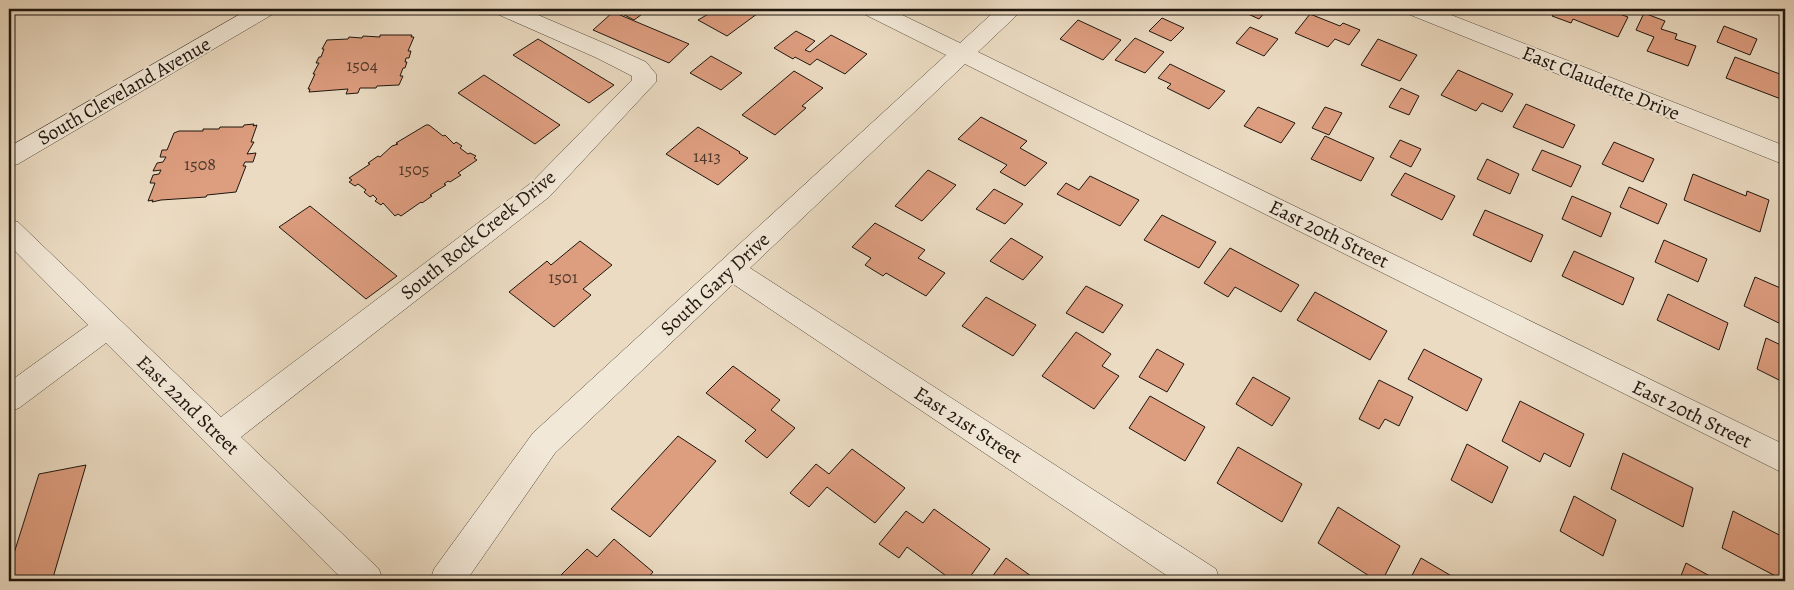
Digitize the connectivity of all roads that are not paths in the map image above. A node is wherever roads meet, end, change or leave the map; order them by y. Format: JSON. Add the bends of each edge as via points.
{"nodes":[{"id":1,"x":264,"y":9,"type":"edge"},
{"id":2,"x":506,"y":9,"type":"edge"},
{"id":3,"x":872,"y":9,"type":"edge"},
{"id":4,"x":1010,"y":9,"type":"edge"},
{"id":5,"x":1416,"y":9,"type":"edge"},
{"id":6,"x":961,"y":52,"type":"junction"},
{"id":7,"x":1785,"y":156,"type":"edge"},
{"id":8,"x":9,"y":158,"type":"edge"},
{"id":9,"x":9,"y":229,"type":"edge"},
{"id":10,"x":731,"y":269,"type":"junction"},
{"id":11,"x":108,"y":327,"type":"junction"},
{"id":12,"x":9,"y":399,"type":"edge"},
{"id":13,"x":220,"y":435,"type":"junction"},
{"id":14,"x":1785,"y":460,"type":"edge"},
{"id":15,"x":367,"y":581,"type":"edge"},
{"id":16,"x":446,"y":581,"type":"edge"},
{"id":17,"x":1204,"y":581,"type":"edge"}],
"edges":[{"from":1,"to":8,"type":"street","name":"South Cleveland Avenue"},
{"from":2,"to":13,"type":"street","name":"South Rock Creek Drive","via":[[638,68],[644,74],[644,82],[540,190]]},
{"from":3,"to":6,"type":"street","name":"East 20th Street"},
{"from":4,"to":6,"type":"street","name":"South Gary Drive"},
{"from":5,"to":7,"type":"street","name":"East Claudette Drive"},
{"from":6,"to":10,"type":"street","name":"South Gary Drive"},
{"from":6,"to":14,"type":"street","name":"East 20th Street"},
{"from":9,"to":11,"type":"street","name":"East 22nd Street"},
{"from":10,"to":16,"type":"street","name":"South Gary Drive","via":[[544,443]]},
{"from":10,"to":17,"type":"street","name":"East 21st Street"},
{"from":11,"to":12,"type":"street"},
{"from":11,"to":13,"type":"street","name":"East 22nd Street"},
{"from":13,"to":15,"type":"street","name":"East 22nd Street"}]}
